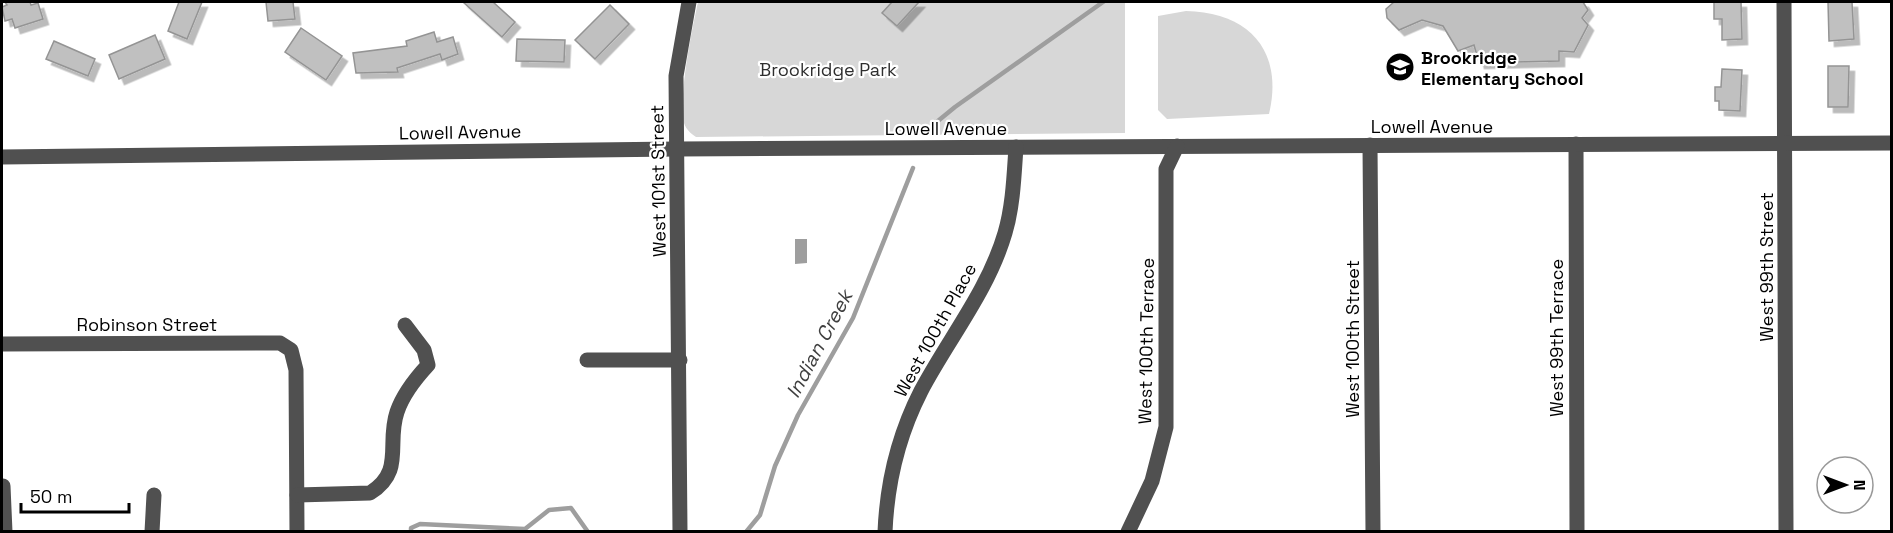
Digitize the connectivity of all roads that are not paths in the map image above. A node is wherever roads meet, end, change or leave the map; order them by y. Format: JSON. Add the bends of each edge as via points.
{"nodes":[{"id":1,"x":689,"y":2,"type":"edge"},
{"id":2,"x":1784,"y":2,"type":"edge"},
{"id":3,"x":1785,"y":143,"type":"junction"},
{"id":4,"x":1892,"y":143,"type":"edge"},
{"id":5,"x":1576,"y":144,"type":"junction"},
{"id":6,"x":1370,"y":145,"type":"junction"},
{"id":7,"x":1177,"y":146,"type":"junction"},
{"id":8,"x":1016,"y":147,"type":"junction"},
{"id":9,"x":677,"y":149,"type":"junction"},
{"id":10,"x":2,"y":157,"type":"edge"},
{"id":11,"x":405,"y":325,"type":"dead end"},
{"id":12,"x":2,"y":344,"type":"edge"},
{"id":13,"x":587,"y":360,"type":"dead end"},
{"id":14,"x":680,"y":360,"type":"junction"},
{"id":15,"x":3,"y":486,"type":"dead end"},
{"id":16,"x":154,"y":495,"type":"dead end"},
{"id":17,"x":297,"y":495,"type":"junction"},
{"id":18,"x":5,"y":531,"type":"edge"},
{"id":19,"x":152,"y":531,"type":"edge"},
{"id":20,"x":297,"y":531,"type":"edge"},
{"id":21,"x":680,"y":531,"type":"edge"},
{"id":22,"x":885,"y":531,"type":"edge"},
{"id":23,"x":1128,"y":531,"type":"edge"},
{"id":24,"x":1373,"y":531,"type":"edge"},
{"id":25,"x":1577,"y":531,"type":"edge"},
{"id":26,"x":1786,"y":531,"type":"edge"}],
"edges":[{"from":1,"to":9,"type":"street","name":"West 101st Street","via":[[676,76]]},
{"from":2,"to":3,"type":"street","name":"West 99th Street"},
{"from":3,"to":4,"type":"street","name":"Lowell Avenue"},
{"from":3,"to":5,"type":"street","name":"Lowell Avenue"},
{"from":3,"to":26,"type":"street","name":"West 99th Street"},
{"from":5,"to":6,"type":"street","name":"Lowell Avenue"},
{"from":5,"to":25,"type":"street","name":"West 99th Terrace"},
{"from":6,"to":7,"type":"street","name":"Lowell Avenue"},
{"from":6,"to":24,"type":"street","name":"West 100th Street"},
{"from":7,"to":8,"type":"street","name":"Lowell Avenue"},
{"from":7,"to":23,"type":"street","name":"West 100th Terrace","via":[[1166,169],[1166,427],[1152,481]]},
{"from":8,"to":9,"type":"street","name":"Lowell Avenue"},
{"from":8,"to":22,"type":"street","name":"West 100th Place","via":[[1005,234],[978,296],[921,391],[904,429],[894,466]]},
{"from":9,"to":10,"type":"street","name":"Lowell Avenue"},
{"from":9,"to":14,"type":"street","name":"West 101st Street"},
{"from":11,"to":17,"type":"street","via":[[424,350],[428,365],[411,383],[396,413],[388,476],[370,493]]},
{"from":12,"to":17,"type":"street","name":"Robinson Street","via":[[280,343],[291,350],[296,370]]},
{"from":13,"to":14,"type":"street"},
{"from":14,"to":21,"type":"street","name":"West 101st Street"},
{"from":15,"to":18,"type":"street"},
{"from":16,"to":19,"type":"street"},
{"from":17,"to":20,"type":"street"}]}
